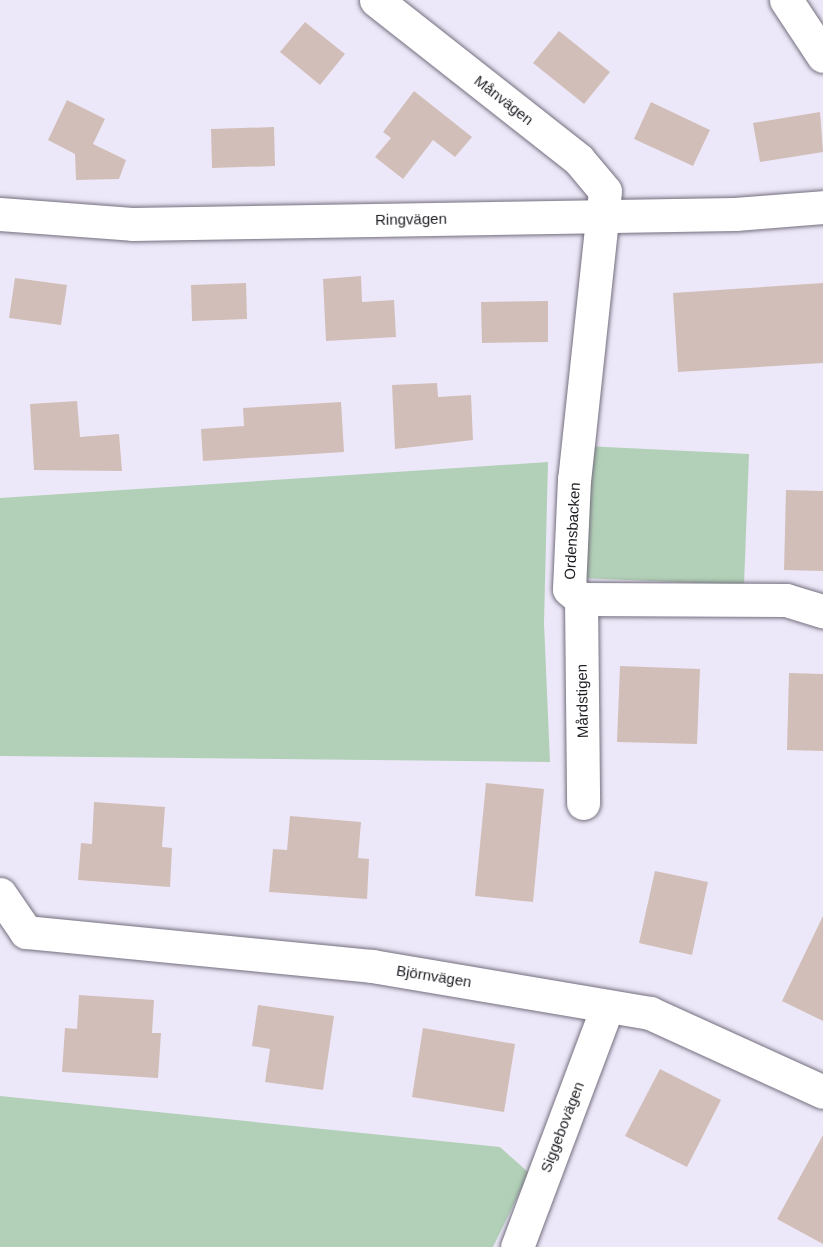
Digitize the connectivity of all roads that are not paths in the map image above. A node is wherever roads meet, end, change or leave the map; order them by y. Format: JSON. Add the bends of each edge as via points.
{"nodes":[{"id":1,"x":376,"y":0,"type":"edge"},
{"id":2,"x":786,"y":0,"type":"edge"},
{"id":3,"x":823,"y":56,"type":"edge"},
{"id":4,"x":823,"y":207,"type":"edge"},
{"id":5,"x":0,"y":214,"type":"edge"},
{"id":6,"x":603,"y":216,"type":"junction"},
{"id":7,"x":581,"y":599,"type":"junction"},
{"id":8,"x":823,"y":611,"type":"edge"},
{"id":9,"x":583,"y":803,"type":"dead end"},
{"id":10,"x":0,"y":894,"type":"edge"},
{"id":11,"x":13,"y":935,"type":"edge"},
{"id":12,"x":608,"y":1007,"type":"junction"},
{"id":13,"x":823,"y":1092,"type":"edge"},
{"id":14,"x":517,"y":1247,"type":"edge"}],
"edges":[{"from":1,"to":6,"type":"street","name":"Månvägen","via":[[579,160],[606,191]]},
{"from":2,"to":3,"type":"street"},
{"from":4,"to":6,"type":"street","name":"Ringvägen"},
{"from":5,"to":6,"type":"street","name":"Ringvägen","via":[[132,224]]},
{"from":6,"to":7,"type":"street","name":"Ordensbacken","via":[[574,479],[569,589]]},
{"from":7,"to":8,"type":"street","name":"Ordensbacken","via":[[786,600]]},
{"from":7,"to":9,"type":"street","name":"Mårdstigen"},
{"from":10,"to":11,"type":"street","name":"Björnvägen"},
{"from":11,"to":12,"type":"street","name":"Björnvägen","via":[[372,966]]},
{"from":12,"to":13,"type":"street","name":"Björnvägen","via":[[687,1025]]},
{"from":12,"to":14,"type":"street","name":"Siggebovägen"}]}
